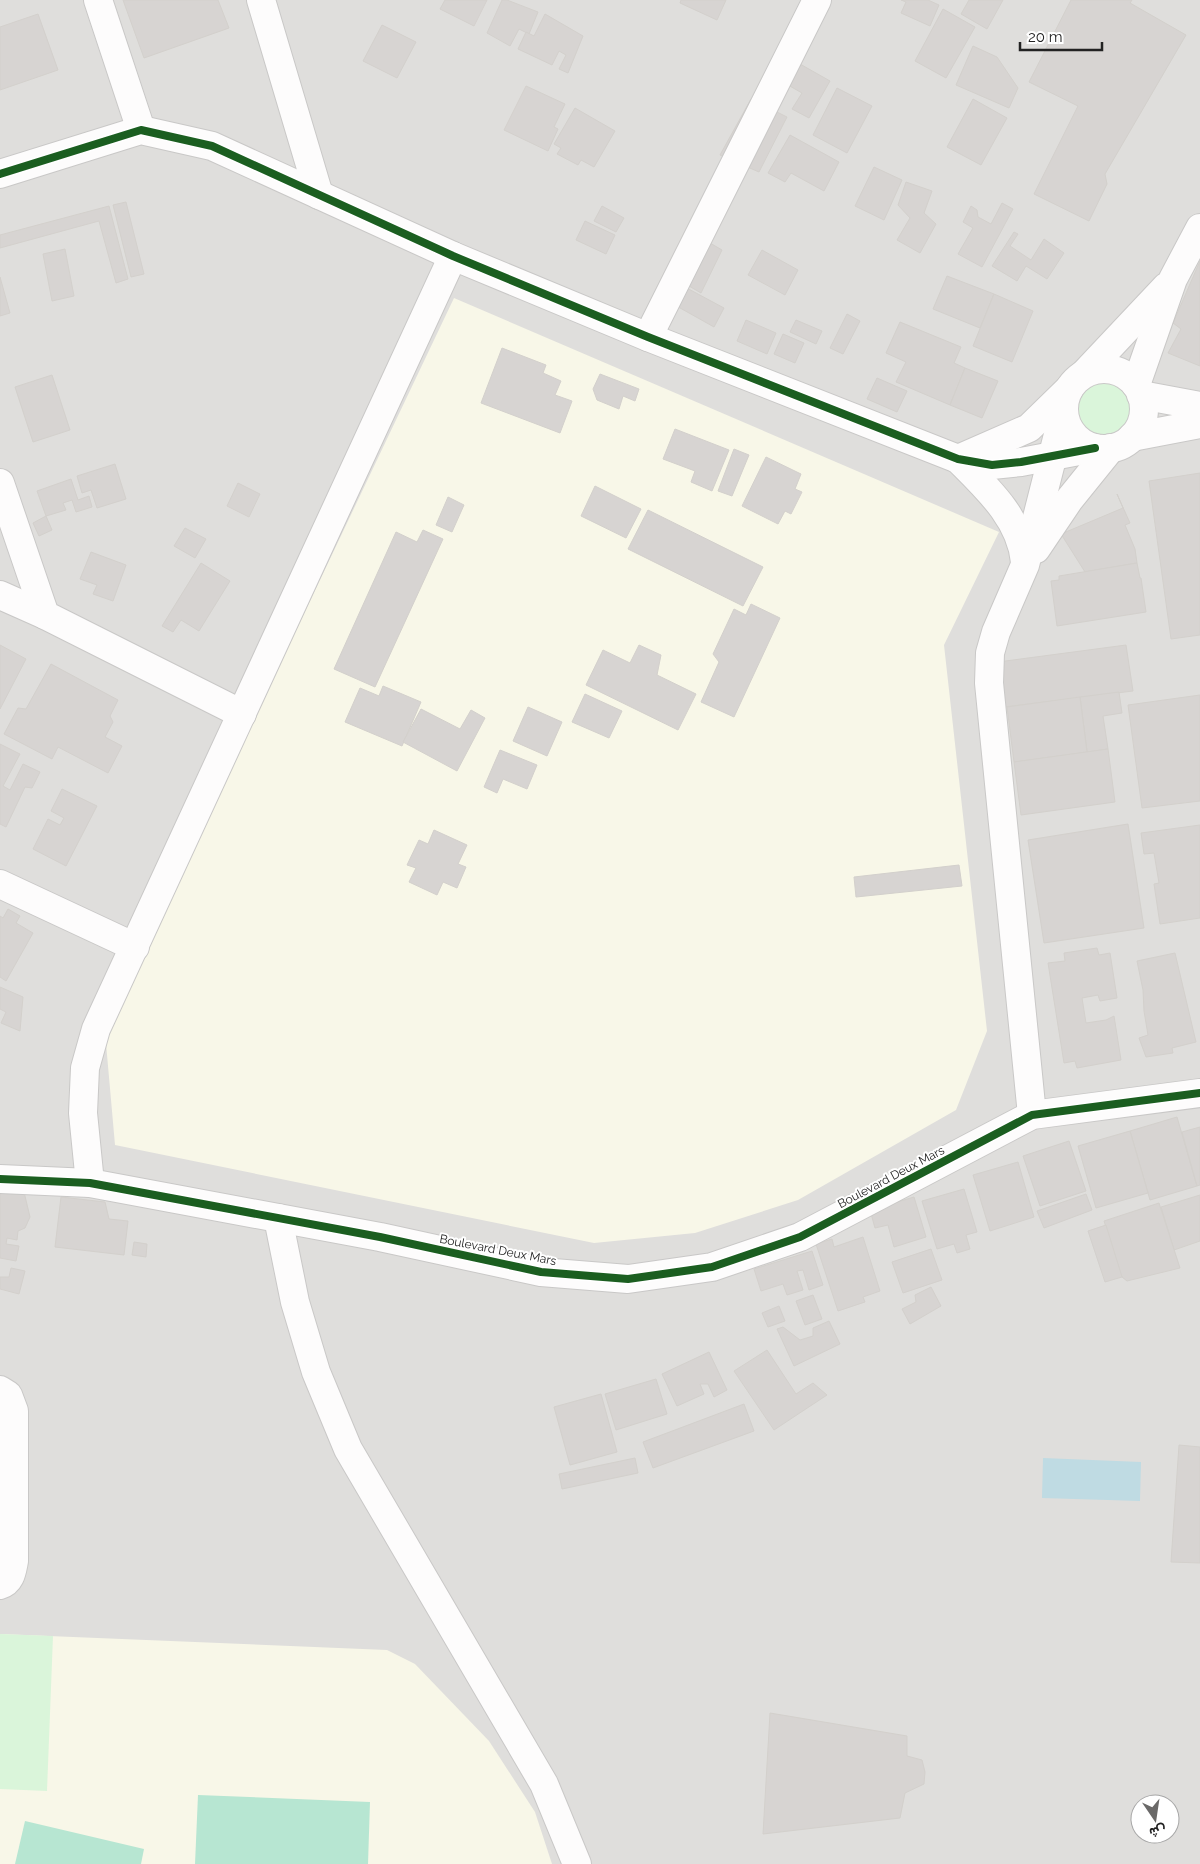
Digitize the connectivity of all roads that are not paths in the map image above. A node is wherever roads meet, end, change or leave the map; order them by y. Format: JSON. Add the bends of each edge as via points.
{"nodes":[{"id":1,"x":98,"y":0,"type":"edge"},
{"id":2,"x":262,"y":0,"type":"edge"},
{"id":3,"x":818,"y":0,"type":"edge"},
{"id":4,"x":141,"y":130,"type":"junction"},
{"id":5,"x":0,"y":174,"type":"edge"},
{"id":6,"x":319,"y":195,"type":"junction"},
{"id":7,"x":1200,"y":228,"type":"edge"},
{"id":8,"x":453,"y":256,"type":"junction"},
{"id":9,"x":1174,"y":279,"type":"junction"},
{"id":10,"x":648,"y":337,"type":"junction"},
{"id":11,"x":1139,"y":390,"type":"junction"},
{"id":12,"x":1073,"y":391,"type":"junction"},
{"id":13,"x":1200,"y":406,"type":"edge"},
{"id":14,"x":1200,"y":424,"type":"edge"},
{"id":15,"x":1112,"y":444,"type":"junction"},
{"id":16,"x":1053,"y":456,"type":"junction"},
{"id":17,"x":958,"y":459,"type":"junction"},
{"id":18,"x":0,"y":483,"type":"edge"},
{"id":19,"x":1025,"y":565,"type":"junction"},
{"id":20,"x":0,"y":595,"type":"edge"},
{"id":21,"x":45,"y":615,"type":"junction"},
{"id":22,"x":242,"y":714,"type":"junction"},
{"id":23,"x":0,"y":884,"type":"edge"},
{"id":24,"x":135,"y":947,"type":"junction"},
{"id":25,"x":1200,"y":1093,"type":"edge"},
{"id":26,"x":1032,"y":1115,"type":"junction"},
{"id":27,"x":0,"y":1179,"type":"edge"},
{"id":28,"x":90,"y":1183,"type":"junction"},
{"id":29,"x":278,"y":1218,"type":"junction"},
{"id":30,"x":0,"y":1390,"type":"edge"},
{"id":31,"x":0,"y":1585,"type":"edge"},
{"id":32,"x":577,"y":1864,"type":"edge"}],
"edges":[{"from":1,"to":4,"type":"street"},
{"from":2,"to":6,"type":"street"},
{"from":3,"to":10,"type":"street"},
{"from":4,"to":5,"type":"street"},
{"from":4,"to":6,"type":"street","via":[[212,146]]},
{"from":6,"to":8,"type":"street"},
{"from":7,"to":9,"type":"street"},
{"from":8,"to":10,"type":"street"},
{"from":8,"to":22,"type":"street"},
{"from":9,"to":11,"type":"street"},
{"from":9,"to":12,"type":"street"},
{"from":10,"to":17,"type":"street"},
{"from":11,"to":12,"type":"street","via":[[1128,377],[1107,369],[1096,370]]},
{"from":11,"to":13,"type":"street"},
{"from":11,"to":15,"type":"street","via":[[1144,406],[1138,428]]},
{"from":12,"to":15,"type":"street","via":[[1066,422],[1070,431],[1077,438]]},
{"from":12,"to":16,"type":"street"},
{"from":12,"to":17,"type":"street","via":[[1029,428]]},
{"from":14,"to":15,"type":"street"},
{"from":15,"to":16,"type":"street"},
{"from":15,"to":19,"type":"street"},
{"from":16,"to":17,"type":"street","via":[[992,465]]},
{"from":16,"to":19,"type":"street"},
{"from":17,"to":19,"type":"street","via":[[990,491],[1006,514],[1019,535]]},
{"from":18,"to":21,"type":"street"},
{"from":19,"to":26,"type":"street","via":[[996,632],[990,653],[989,683]]},
{"from":20,"to":21,"type":"street"},
{"from":21,"to":22,"type":"street"},
{"from":22,"to":24,"type":"street"},
{"from":23,"to":24,"type":"street"},
{"from":24,"to":28,"type":"street","via":[[96,1029],[85,1068],[83,1113]]},
{"from":25,"to":26,"type":"street","name":"Boulevard Deux Mars"},
{"from":26,"to":29,"type":"street","name":"Boulevard Deux Mars","via":[[800,1237],[712,1267],[628,1279],[541,1272]]},
{"from":27,"to":28,"type":"street","name":"Boulevard Deux Mars"},
{"from":28,"to":29,"type":"street","name":"Boulevard Deux Mars"},
{"from":29,"to":32,"type":"street","via":[[295,1302],[316,1372],[348,1449],[544,1784]]},
{"from":30,"to":31,"type":"street","via":[[8,1395],[14,1411],[14,1561],[12,1576]]}]}
